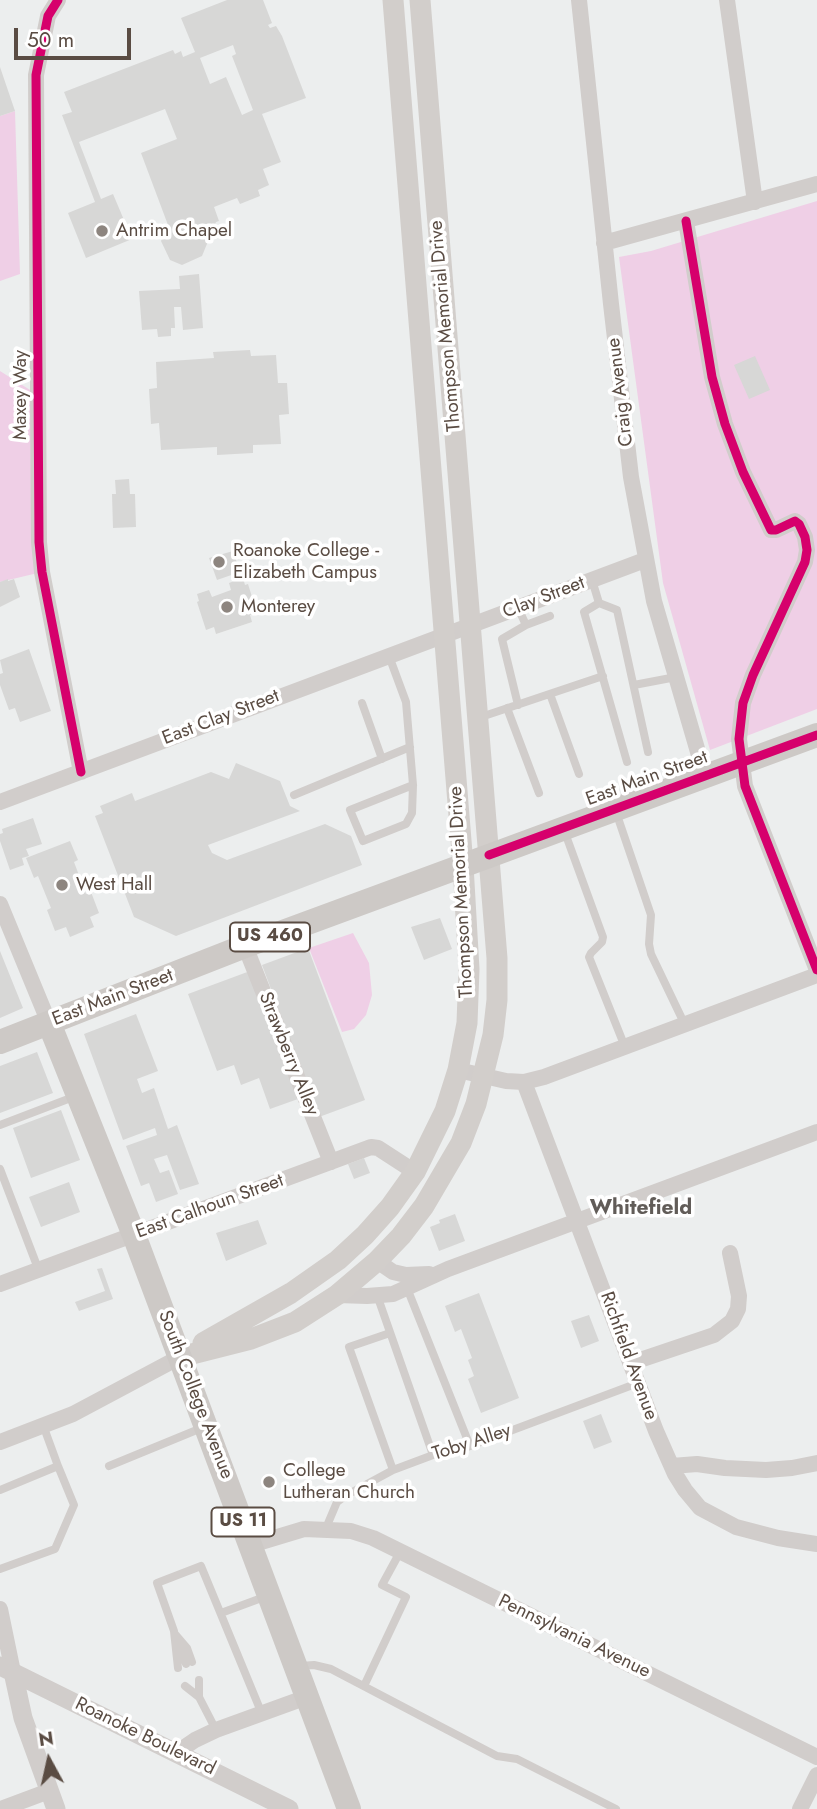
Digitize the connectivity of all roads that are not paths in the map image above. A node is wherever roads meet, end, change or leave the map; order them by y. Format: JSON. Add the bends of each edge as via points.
{"nodes":[{"id":1,"x":58,"y":0,"type":"edge"},
{"id":2,"x":393,"y":0,"type":"edge"},
{"id":3,"x":421,"y":0,"type":"edge"},
{"id":4,"x":579,"y":0,"type":"edge"},
{"id":5,"x":727,"y":0,"type":"edge"},
{"id":6,"x":817,"y":184,"type":"edge"},
{"id":7,"x":755,"y":202,"type":"junction"},
{"id":8,"x":686,"y":221,"type":"junction"},
{"id":9,"x":604,"y":243,"type":"junction"},
{"id":10,"x":645,"y":560,"type":"junction"},
{"id":11,"x":592,"y":580,"type":"junction"},
{"id":12,"x":599,"y":603,"type":"junction"},
{"id":13,"x":518,"y":608,"type":"junction"},
{"id":14,"x":550,"y":616,"type":"dead end"},
{"id":15,"x":526,"y":625,"type":"junction"},
{"id":16,"x":470,"y":626,"type":"junction"},
{"id":17,"x":444,"y":636,"type":"junction"},
{"id":18,"x":389,"y":656,"type":"junction"},
{"id":19,"x":603,"y":676,"type":"junction"},
{"id":20,"x":676,"y":677,"type":"junction"},
{"id":21,"x":634,"y":685,"type":"junction"},
{"id":22,"x":550,"y":694,"type":"junction"},
{"id":23,"x":362,"y":703,"type":"dead end"},
{"id":24,"x":518,"y":705,"type":"junction"},
{"id":25,"x":508,"y":708,"type":"junction"},
{"id":26,"x":478,"y":718,"type":"junction"},
{"id":27,"x":817,"y":734,"type":"edge"},
{"id":28,"x":410,"y":747,"type":"junction"},
{"id":29,"x":648,"y":752,"type":"dead end"},
{"id":30,"x":382,"y":759,"type":"junction"},
{"id":31,"x":627,"y":762,"type":"dead end"},
{"id":32,"x":742,"y":763,"type":"junction"},
{"id":33,"x":81,"y":772,"type":"junction"},
{"id":34,"x":579,"y":774,"type":"dead end"},
{"id":35,"x":705,"y":776,"type":"junction"},
{"id":36,"x":413,"y":785,"type":"junction"},
{"id":37,"x":539,"y":793,"type":"dead end"},
{"id":38,"x":295,"y":796,"type":"dead end"},
{"id":39,"x":0,"y":802,"type":"edge"},
{"id":40,"x":615,"y":809,"type":"junction"},
{"id":41,"x":563,"y":827,"type":"junction"},
{"id":42,"x":489,"y":855,"type":"junction"},
{"id":43,"x":463,"y":865,"type":"junction"},
{"id":44,"x":0,"y":904,"type":"edge"},
{"id":45,"x":244,"y":946,"type":"junction"},
{"id":46,"x":817,"y":973,"type":"edge"},
{"id":47,"x":49,"y":1023,"type":"junction"},
{"id":48,"x":685,"y":1025,"type":"junction"},
{"id":49,"x":0,"y":1042,"type":"edge"},
{"id":50,"x":625,"y":1048,"type":"junction"},
{"id":51,"x":458,"y":1070,"type":"junction"},
{"id":52,"x":484,"y":1077,"type":"junction"},
{"id":53,"x":524,"y":1082,"type":"junction"},
{"id":54,"x":78,"y":1096,"type":"junction"},
{"id":55,"x":0,"y":1125,"type":"edge"},
{"id":56,"x":817,"y":1132,"type":"edge"},
{"id":57,"x":331,"y":1162,"type":"junction"},
{"id":58,"x":0,"y":1169,"type":"edge"},
{"id":59,"x":415,"y":1172,"type":"junction"},
{"id":60,"x":578,"y":1222,"type":"junction"},
{"id":61,"x":134,"y":1235,"type":"junction"},
{"id":62,"x":730,"y":1253,"type":"dead end"},
{"id":63,"x":377,"y":1261,"type":"junction"},
{"id":64,"x":449,"y":1269,"type":"junction"},
{"id":65,"x":38,"y":1271,"type":"junction"},
{"id":66,"x":0,"y":1284,"type":"edge"},
{"id":67,"x":407,"y":1288,"type":"junction"},
{"id":68,"x":337,"y":1295,"type":"junction"},
{"id":69,"x":377,"y":1295,"type":"junction"},
{"id":70,"x":390,"y":1333,"type":"junction"},
{"id":71,"x":180,"y":1357,"type":"junction"},
{"id":72,"x":631,"y":1363,"type":"junction"},
{"id":73,"x":638,"y":1382,"type":"junction"},
{"id":74,"x":43,"y":1426,"type":"junction"},
{"id":75,"x":207,"y":1426,"type":"junction"},
{"id":76,"x":0,"y":1443,"type":"edge"},
{"id":77,"x":470,"y":1446,"type":"junction"},
{"id":78,"x":433,"y":1455,"type":"junction"},
{"id":79,"x":817,"y":1463,"type":"edge"},
{"id":80,"x":58,"y":1466,"type":"junction"},
{"id":81,"x":109,"y":1466,"type":"dead end"},
{"id":82,"x":672,"y":1466,"type":"junction"},
{"id":83,"x":393,"y":1470,"type":"junction"},
{"id":84,"x":0,"y":1490,"type":"edge"},
{"id":85,"x":326,"y":1528,"type":"junction"},
{"id":86,"x":817,"y":1544,"type":"edge"},
{"id":87,"x":251,"y":1545,"type":"junction"},
{"id":88,"x":400,"y":1552,"type":"junction"},
{"id":89,"x":0,"y":1569,"type":"edge"},
{"id":90,"x":270,"y":1595,"type":"junction"},
{"id":91,"x":0,"y":1609,"type":"edge"},
{"id":92,"x":221,"y":1614,"type":"junction"},
{"id":93,"x":174,"y":1631,"type":"junction"},
{"id":94,"x":296,"y":1666,"type":"junction"},
{"id":95,"x":6,"y":1669,"type":"edge"},
{"id":96,"x":364,"y":1686,"type":"junction"},
{"id":97,"x":199,"y":1696,"type":"junction"},
{"id":98,"x":307,"y":1697,"type":"junction"},
{"id":99,"x":262,"y":1714,"type":"junction"},
{"id":100,"x":216,"y":1730,"type":"junction"},
{"id":101,"x":176,"y":1753,"type":"junction"},
{"id":102,"x":817,"y":1757,"type":"edge"},
{"id":103,"x":817,"y":1774,"type":"edge"},
{"id":104,"x":53,"y":1800,"type":"edge"},
{"id":105,"x":1,"y":1809,"type":"edge"},
{"id":106,"x":289,"y":1809,"type":"edge"},
{"id":107,"x":349,"y":1809,"type":"edge"},
{"id":108,"x":616,"y":1809,"type":"edge"},
{"id":109,"x":800,"y":1809,"type":"edge"}],
"edges":[{"from":1,"to":33,"type":"street","name":"Maxey Way","via":[[48,16],[36,75],[39,542]]},
{"from":2,"to":17,"type":"main road","name":"Thompson Memorial Drive"},
{"from":3,"to":16,"type":"main road","name":"Thompson Memorial Drive"},
{"from":4,"to":9,"type":"street","name":"Craig Avenue"},
{"from":5,"to":7,"type":"street"},
{"from":6,"to":7,"type":"street"},
{"from":7,"to":8,"type":"street"},
{"from":8,"to":9,"type":"street"},
{"from":8,"to":32,"type":"street","via":[[724,424],[771,530],[795,521],[806,537],[805,562],[743,703],[739,723]]},
{"from":9,"to":10,"type":"street","name":"Craig Avenue"},
{"from":10,"to":11,"type":"street","name":"Clay Street"},
{"from":10,"to":20,"type":"street","name":"Craig Avenue"},
{"from":11,"to":12,"type":"lane"},
{"from":11,"to":13,"type":"street","name":"Clay Street"},
{"from":12,"to":19,"type":"lane","via":[[584,612]]},
{"from":12,"to":21,"type":"lane","via":[[617,610]]},
{"from":13,"to":15,"type":"lane"},
{"from":13,"to":16,"type":"street","name":"Clay Street"},
{"from":14,"to":15,"type":"lane"},
{"from":15,"to":24,"type":"lane","via":[[502,639]]},
{"from":16,"to":17,"type":"street","name":"Clay Street"},
{"from":16,"to":26,"type":"main road","name":"Thompson Memorial Drive"},
{"from":17,"to":18,"type":"street","name":"East Clay Street"},
{"from":17,"to":43,"type":"main road","name":"Thompson Memorial Drive"},
{"from":18,"to":28,"type":"lane","via":[[406,702]]},
{"from":18,"to":33,"type":"street","name":"East Clay Street"},
{"from":19,"to":22,"type":"lane"},
{"from":19,"to":31,"type":"lane"},
{"from":20,"to":21,"type":"lane"},
{"from":20,"to":35,"type":"street","name":"Craig Avenue"},
{"from":21,"to":29,"type":"lane"},
{"from":22,"to":24,"type":"lane"},
{"from":22,"to":34,"type":"lane"},
{"from":23,"to":30,"type":"lane"},
{"from":24,"to":25,"type":"lane"},
{"from":25,"to":26,"type":"lane"},
{"from":25,"to":37,"type":"lane"},
{"from":26,"to":42,"type":"main road","name":"Thompson Memorial Drive"},
{"from":27,"to":32,"type":"main road","name":"East Main Street","number":"US 460"},
{"from":28,"to":30,"type":"lane"},
{"from":28,"to":36,"type":"lane"},
{"from":30,"to":38,"type":"lane"},
{"from":32,"to":35,"type":"main road","name":"East Main Street","number":"US 460"},
{"from":32,"to":46,"type":"street","via":[[745,786]]},
{"from":33,"to":39,"type":"street","name":"East Clay Street"},
{"from":35,"to":40,"type":"main road","name":"East Main Street","number":"US 460"},
{"from":36,"to":36,"type":"lane","via":[[411,820],[363,841],[350,810]]},
{"from":40,"to":41,"type":"main road","name":"East Main Street","number":"US 460"},
{"from":40,"to":48,"type":"lane","via":[[651,915],[651,954]]},
{"from":41,"to":42,"type":"main road","name":"East Main Street","number":"US 460"},
{"from":41,"to":50,"type":"lane","via":[[603,936],[589,957]]},
{"from":42,"to":43,"type":"main road","name":"East Main Street","number":"US 460"},
{"from":42,"to":52,"type":"main road","name":"Thompson Memorial Drive","via":[[497,1000]]},
{"from":43,"to":45,"type":"main road","name":"East Main Street","number":"US 460"},
{"from":43,"to":51,"type":"main road","name":"Thompson Memorial Drive","via":[[470,989]]},
{"from":44,"to":47,"type":"street"},
{"from":45,"to":47,"type":"main road","name":"East Main Street","number":"US 460"},
{"from":45,"to":57,"type":"street","name":"Strawberry Alley"},
{"from":46,"to":48,"type":"street"},
{"from":47,"to":49,"type":"main road","name":"East Main Street"},
{"from":47,"to":54,"type":"main road","name":"South College Avenue","number":"US 11"},
{"from":48,"to":50,"type":"street"},
{"from":50,"to":53,"type":"street"},
{"from":51,"to":52,"type":"street"},
{"from":51,"to":59,"type":"main road","name":"Thompson Memorial Drive","via":[[445,1111]]},
{"from":52,"to":53,"type":"street"},
{"from":52,"to":63,"type":"main road","name":"Thompson Memorial Drive","via":[[461,1143],[444,1174],[401,1236]]},
{"from":53,"to":60,"type":"street","name":"Richfield Avenue"},
{"from":54,"to":55,"type":"lane"},
{"from":54,"to":61,"type":"main road","name":"South College Avenue","number":"US 11"},
{"from":56,"to":60,"type":"street"},
{"from":57,"to":59,"type":"street","name":"East Calhoun Street","via":[[371,1147]]},
{"from":57,"to":61,"type":"street","name":"East Calhoun Street"},
{"from":58,"to":65,"type":"lane"},
{"from":59,"to":71,"type":"main road","name":"Thompson Memorial Drive","via":[[390,1207],[338,1260],[291,1293]]},
{"from":60,"to":64,"type":"street"},
{"from":60,"to":72,"type":"street","name":"Richfield Avenue"},
{"from":61,"to":65,"type":"street","name":"East Calhoun Street"},
{"from":61,"to":71,"type":"main road","name":"South College Avenue","number":"US 11"},
{"from":62,"to":72,"type":"street","via":[[739,1296],[732,1321],[713,1335]]},
{"from":63,"to":64,"type":"street","via":[[406,1275]]},
{"from":63,"to":68,"type":"main road","name":"Thompson Memorial Drive"},
{"from":64,"to":67,"type":"street"},
{"from":65,"to":66,"type":"street","name":"East Calhoun Street"},
{"from":67,"to":69,"type":"street"},
{"from":67,"to":77,"type":"lane"},
{"from":68,"to":69,"type":"street"},
{"from":68,"to":71,"type":"main road","name":"Thompson Memorial Drive","via":[[295,1322]]},
{"from":69,"to":70,"type":"lane"},
{"from":70,"to":78,"type":"lane"},
{"from":70,"to":83,"type":"lane","via":[[349,1347]]},
{"from":71,"to":74,"type":"street"},
{"from":71,"to":75,"type":"main road","name":"South College Avenue","number":"US 11"},
{"from":72,"to":73,"type":"street","name":"Richfield Avenue"},
{"from":73,"to":77,"type":"lane","name":"Toby Alley"},
{"from":73,"to":82,"type":"street","name":"Richfield Avenue"},
{"from":74,"to":76,"type":"street"},
{"from":74,"to":80,"type":"lane"},
{"from":75,"to":81,"type":"lane"},
{"from":75,"to":87,"type":"main road","name":"South College Avenue","number":"US 11"},
{"from":77,"to":78,"type":"lane","name":"Toby Alley"},
{"from":78,"to":83,"type":"lane","name":"Toby Alley"},
{"from":79,"to":82,"type":"street","via":[[766,1470]]},
{"from":80,"to":84,"type":"lane"},
{"from":80,"to":89,"type":"lane","via":[[74,1505],[55,1549]]},
{"from":82,"to":86,"type":"street","name":"Richfield Avenue","via":[[685,1490],[713,1516],[736,1527]]},
{"from":83,"to":85,"type":"lane","name":"Toby Alley","via":[[338,1502]]},
{"from":85,"to":87,"type":"street","name":"Pennsylvania Avenue","via":[[292,1531]]},
{"from":85,"to":88,"type":"street","name":"Pennsylvania Avenue","via":[[362,1535]]},
{"from":87,"to":90,"type":"main road","name":"South College Avenue","number":"US 11"},
{"from":88,"to":96,"type":"lane","via":[[382,1585],[406,1597]]},
{"from":88,"to":102,"type":"street","name":"Pennsylvania Avenue"},
{"from":90,"to":92,"type":"lane"},
{"from":90,"to":94,"type":"main road","name":"South College Avenue","number":"US 11"},
{"from":91,"to":95,"type":"street"},
{"from":92,"to":93,"type":"lane","via":[[201,1566],[157,1583]]},
{"from":92,"to":99,"type":"lane"},
{"from":93,"to":93,"type":"lane","via":[[187,1648],[186,1664]]},
{"from":94,"to":96,"type":"lane","via":[[331,1669]]},
{"from":94,"to":98,"type":"main road","name":"South College Avenue","number":"US 11"},
{"from":95,"to":101,"type":"street","name":"Roanoke Boulevard"},
{"from":95,"to":104,"type":"street"},
{"from":96,"to":108,"type":"lane","via":[[497,1756],[517,1759]]},
{"from":97,"to":97,"type":"lane","via":[[193,1683]]},
{"from":97,"to":100,"type":"lane"},
{"from":98,"to":99,"type":"street"},
{"from":98,"to":107,"type":"main road","name":"South College Avenue","number":"US 11"},
{"from":99,"to":100,"type":"street"},
{"from":100,"to":101,"type":"street"},
{"from":101,"to":106,"type":"street","name":"Roanoke Boulevard"},
{"from":103,"to":109,"type":"street"},
{"from":104,"to":105,"type":"street"}]}
